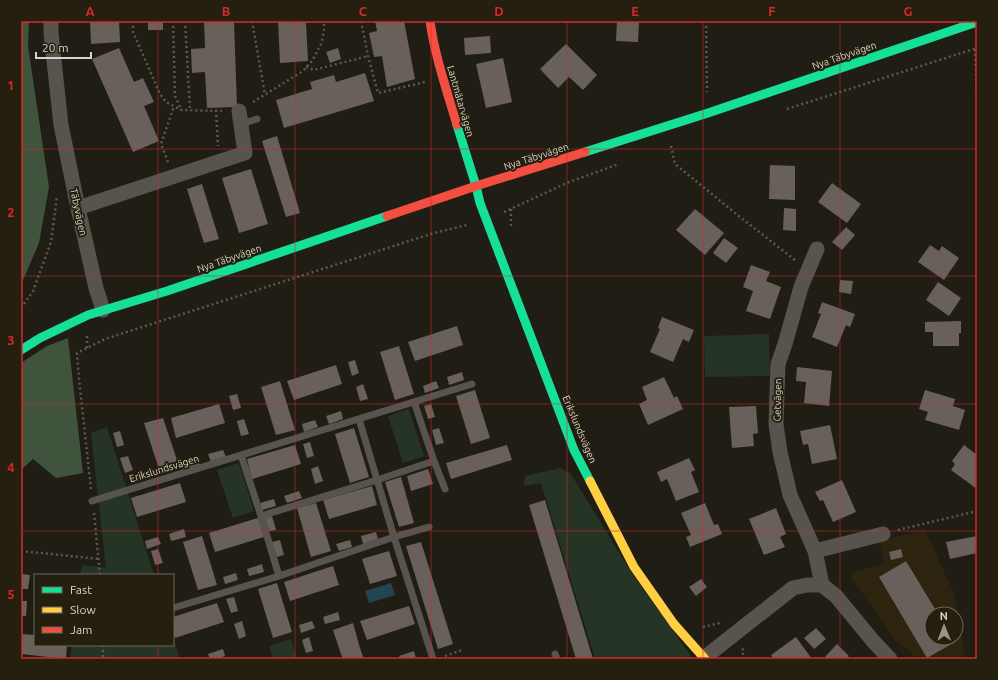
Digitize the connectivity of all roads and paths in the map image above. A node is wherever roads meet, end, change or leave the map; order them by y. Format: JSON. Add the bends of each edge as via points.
{"nodes":[{"id":1,"x":51,"y":21,"type":"edge"},
{"id":2,"x":133,"y":21,"type":"edge"},
{"id":3,"x":173,"y":21,"type":"edge"},
{"id":4,"x":185,"y":21,"type":"edge"},
{"id":5,"x":252,"y":21,"type":"edge"},
{"id":6,"x":324,"y":21,"type":"edge"},
{"id":7,"x":361,"y":21,"type":"edge"},
{"id":8,"x":430,"y":21,"type":"edge"},
{"id":9,"x":706,"y":21,"type":"edge"},
{"id":10,"x":977,"y":22,"type":"edge"},
{"id":11,"x":976,"y":48,"type":"edge"},
{"id":12,"x":368,"y":56,"type":"junction"},
{"id":13,"x":306,"y":67,"type":"junction"},
{"id":14,"x":443,"y":78,"type":"junction"},
{"id":15,"x":265,"y":94,"type":"junction"},
{"id":16,"x":977,"y":96,"type":"edge"},
{"id":17,"x":174,"y":106,"type":"junction"},
{"id":18,"x":181,"y":110,"type":"junction"},
{"id":19,"x":190,"y":110,"type":"junction"},
{"id":20,"x":216,"y":110,"type":"junction"},
{"id":21,"x":784,"y":110,"type":"dead end"},
{"id":22,"x":708,"y":113,"type":"junction"},
{"id":23,"x":240,"y":118,"type":"junction"},
{"id":24,"x":257,"y":119,"type":"dead end"},
{"id":25,"x":218,"y":148,"type":"dead end"},
{"id":26,"x":665,"y":148,"type":"dead end"},
{"id":27,"x":168,"y":164,"type":"dead end"},
{"id":28,"x":619,"y":164,"type":"dead end"},
{"id":29,"x":476,"y":186,"type":"junction"},
{"id":30,"x":58,"y":193,"type":"dead end"},
{"id":31,"x":78,"y":208,"type":"junction"},
{"id":32,"x":511,"y":208,"type":"junction"},
{"id":33,"x":487,"y":220,"type":"junction"},
{"id":34,"x":510,"y":232,"type":"dead end"},
{"id":35,"x":817,"y":249,"type":"dead end"},
{"id":36,"x":809,"y":270,"type":"junction"},
{"id":37,"x":21,"y":308,"type":"edge"},
{"id":38,"x":103,"y":310,"type":"junction"},
{"id":39,"x":21,"y":350,"type":"edge"},
{"id":40,"x":472,"y":384,"type":"dead end"},
{"id":41,"x":414,"y":402,"type":"junction"},
{"id":42,"x":359,"y":419,"type":"junction"},
{"id":43,"x":241,"y":455,"type":"junction"},
{"id":44,"x":434,"y":461,"type":"junction"},
{"id":45,"x":377,"y":480,"type":"junction"},
{"id":46,"x":445,"y":489,"type":"dead end"},
{"id":47,"x":92,"y":501,"type":"junction"},
{"id":48,"x":977,"y":511,"type":"edge"},
{"id":49,"x":261,"y":516,"type":"junction"},
{"id":50,"x":429,"y":527,"type":"dead end"},
{"id":51,"x":883,"y":534,"type":"joint"},
{"id":52,"x":394,"y":537,"type":"junction"},
{"id":53,"x":815,"y":550,"type":"junction"},
{"id":54,"x":21,"y":551,"type":"edge"},
{"id":55,"x":99,"y":559,"type":"junction"},
{"id":56,"x":100,"y":574,"type":"edge"},
{"id":57,"x":279,"y":576,"type":"junction"},
{"id":58,"x":822,"y":585,"type":"junction"},
{"id":59,"x":174,"y":608,"type":"edge"},
{"id":60,"x":700,"y":628,"type":"dead end"},
{"id":61,"x":733,"y":635,"type":"junction"},
{"id":62,"x":103,"y":646,"type":"edge"},
{"id":63,"x":462,"y":650,"type":"dead end"},
{"id":64,"x":443,"y":657,"type":"dead end"},
{"id":65,"x":704,"y":658,"type":"edge"},
{"id":66,"x":103,"y":659,"type":"edge"},
{"id":67,"x":433,"y":659,"type":"edge"},
{"id":68,"x":740,"y":659,"type":"edge"},
{"id":69,"x":890,"y":659,"type":"edge"}],
"edges":[{"from":1,"to":31,"type":"street","name":"Täbyvägen","via":[[61,125]]},
{"from":2,"to":17,"type":"path","via":[[133,32],[160,94],[166,102]]},
{"from":3,"to":18,"type":"path","via":[[175,96]]},
{"from":4,"to":19,"type":"path"},
{"from":5,"to":15,"type":"path"},
{"from":6,"to":13,"type":"path","via":[[321,44],[312,62]]},
{"from":7,"to":12,"type":"path"},
{"from":8,"to":14,"type":"main road","name":"Lantmätarvägen"},
{"from":9,"to":22,"type":"path"},
{"from":10,"to":22,"type":"main road","name":"Nya Täbyvägen"},
{"from":11,"to":16,"type":"path"},
{"from":11,"to":21,"type":"path"},
{"from":12,"to":13,"type":"path","via":[[314,70]]},
{"from":12,"to":14,"type":"path","via":[[378,93]]},
{"from":13,"to":15,"type":"path"},
{"from":14,"to":29,"type":"main road","name":"Lantmätarvägen"},
{"from":15,"to":23,"type":"path"},
{"from":17,"to":18,"type":"path"},
{"from":17,"to":27,"type":"path","via":[[161,144]]},
{"from":18,"to":19,"type":"path"},
{"from":19,"to":20,"type":"path"},
{"from":20,"to":23,"type":"path"},
{"from":20,"to":25,"type":"path"},
{"from":22,"to":29,"type":"main road","name":"Nya Täbyvägen"},
{"from":23,"to":24,"type":"lane"},
{"from":23,"to":31,"type":"street","via":[[245,153]]},
{"from":26,"to":36,"type":"path","via":[[671,146],[676,164]]},
{"from":28,"to":32,"type":"path","via":[[569,182]]},
{"from":29,"to":33,"type":"main road","name":"Erikslundsvägen"},
{"from":29,"to":38,"type":"main road","name":"Nya Täbyvägen","via":[[167,291]]},
{"from":30,"to":37,"type":"path","via":[[51,242],[33,290]]},
{"from":31,"to":38,"type":"street","name":"Täbyvägen"},
{"from":32,"to":33,"type":"path"},
{"from":32,"to":34,"type":"path"},
{"from":33,"to":47,"type":"path","via":[[434,233],[105,339],[77,353]]},
{"from":33,"to":65,"type":"main road","name":"Erikslundsvägen","via":[[574,450],[634,568],[674,624]]},
{"from":35,"to":36,"type":"street","name":"Getvägen"},
{"from":36,"to":53,"type":"street","name":"Getvägen","via":[[801,287],[778,364],[776,424],[790,495]]},
{"from":38,"to":39,"type":"main road","via":[[40,338]]},
{"from":40,"to":41,"type":"lane","name":"Erikslundsvägen"},
{"from":41,"to":42,"type":"lane","name":"Erikslundsvägen"},
{"from":41,"to":44,"type":"lane"},
{"from":42,"to":43,"type":"lane","name":"Erikslundsvägen"},
{"from":42,"to":45,"type":"lane"},
{"from":43,"to":47,"type":"lane","name":"Erikslundsvägen"},
{"from":43,"to":49,"type":"lane"},
{"from":44,"to":45,"type":"lane"},
{"from":44,"to":46,"type":"lane"},
{"from":45,"to":49,"type":"lane"},
{"from":45,"to":52,"type":"lane"},
{"from":47,"to":55,"type":"path"},
{"from":48,"to":51,"type":"path"},
{"from":49,"to":57,"type":"lane"},
{"from":50,"to":52,"type":"lane"},
{"from":51,"to":53,"type":"street"},
{"from":52,"to":57,"type":"lane"},
{"from":52,"to":67,"type":"lane"},
{"from":53,"to":58,"type":"street","name":"Getvägen"},
{"from":54,"to":55,"type":"path"},
{"from":55,"to":56,"type":"path"},
{"from":57,"to":59,"type":"lane"},
{"from":58,"to":61,"type":"street","via":[[793,588]]},
{"from":58,"to":69,"type":"street","via":[[836,596]]},
{"from":60,"to":61,"type":"path","via":[[722,622]]},
{"from":61,"to":65,"type":"street"},
{"from":61,"to":68,"type":"path","via":[[744,652]]},
{"from":62,"to":66,"type":"path"},
{"from":63,"to":64,"type":"path"}]}
